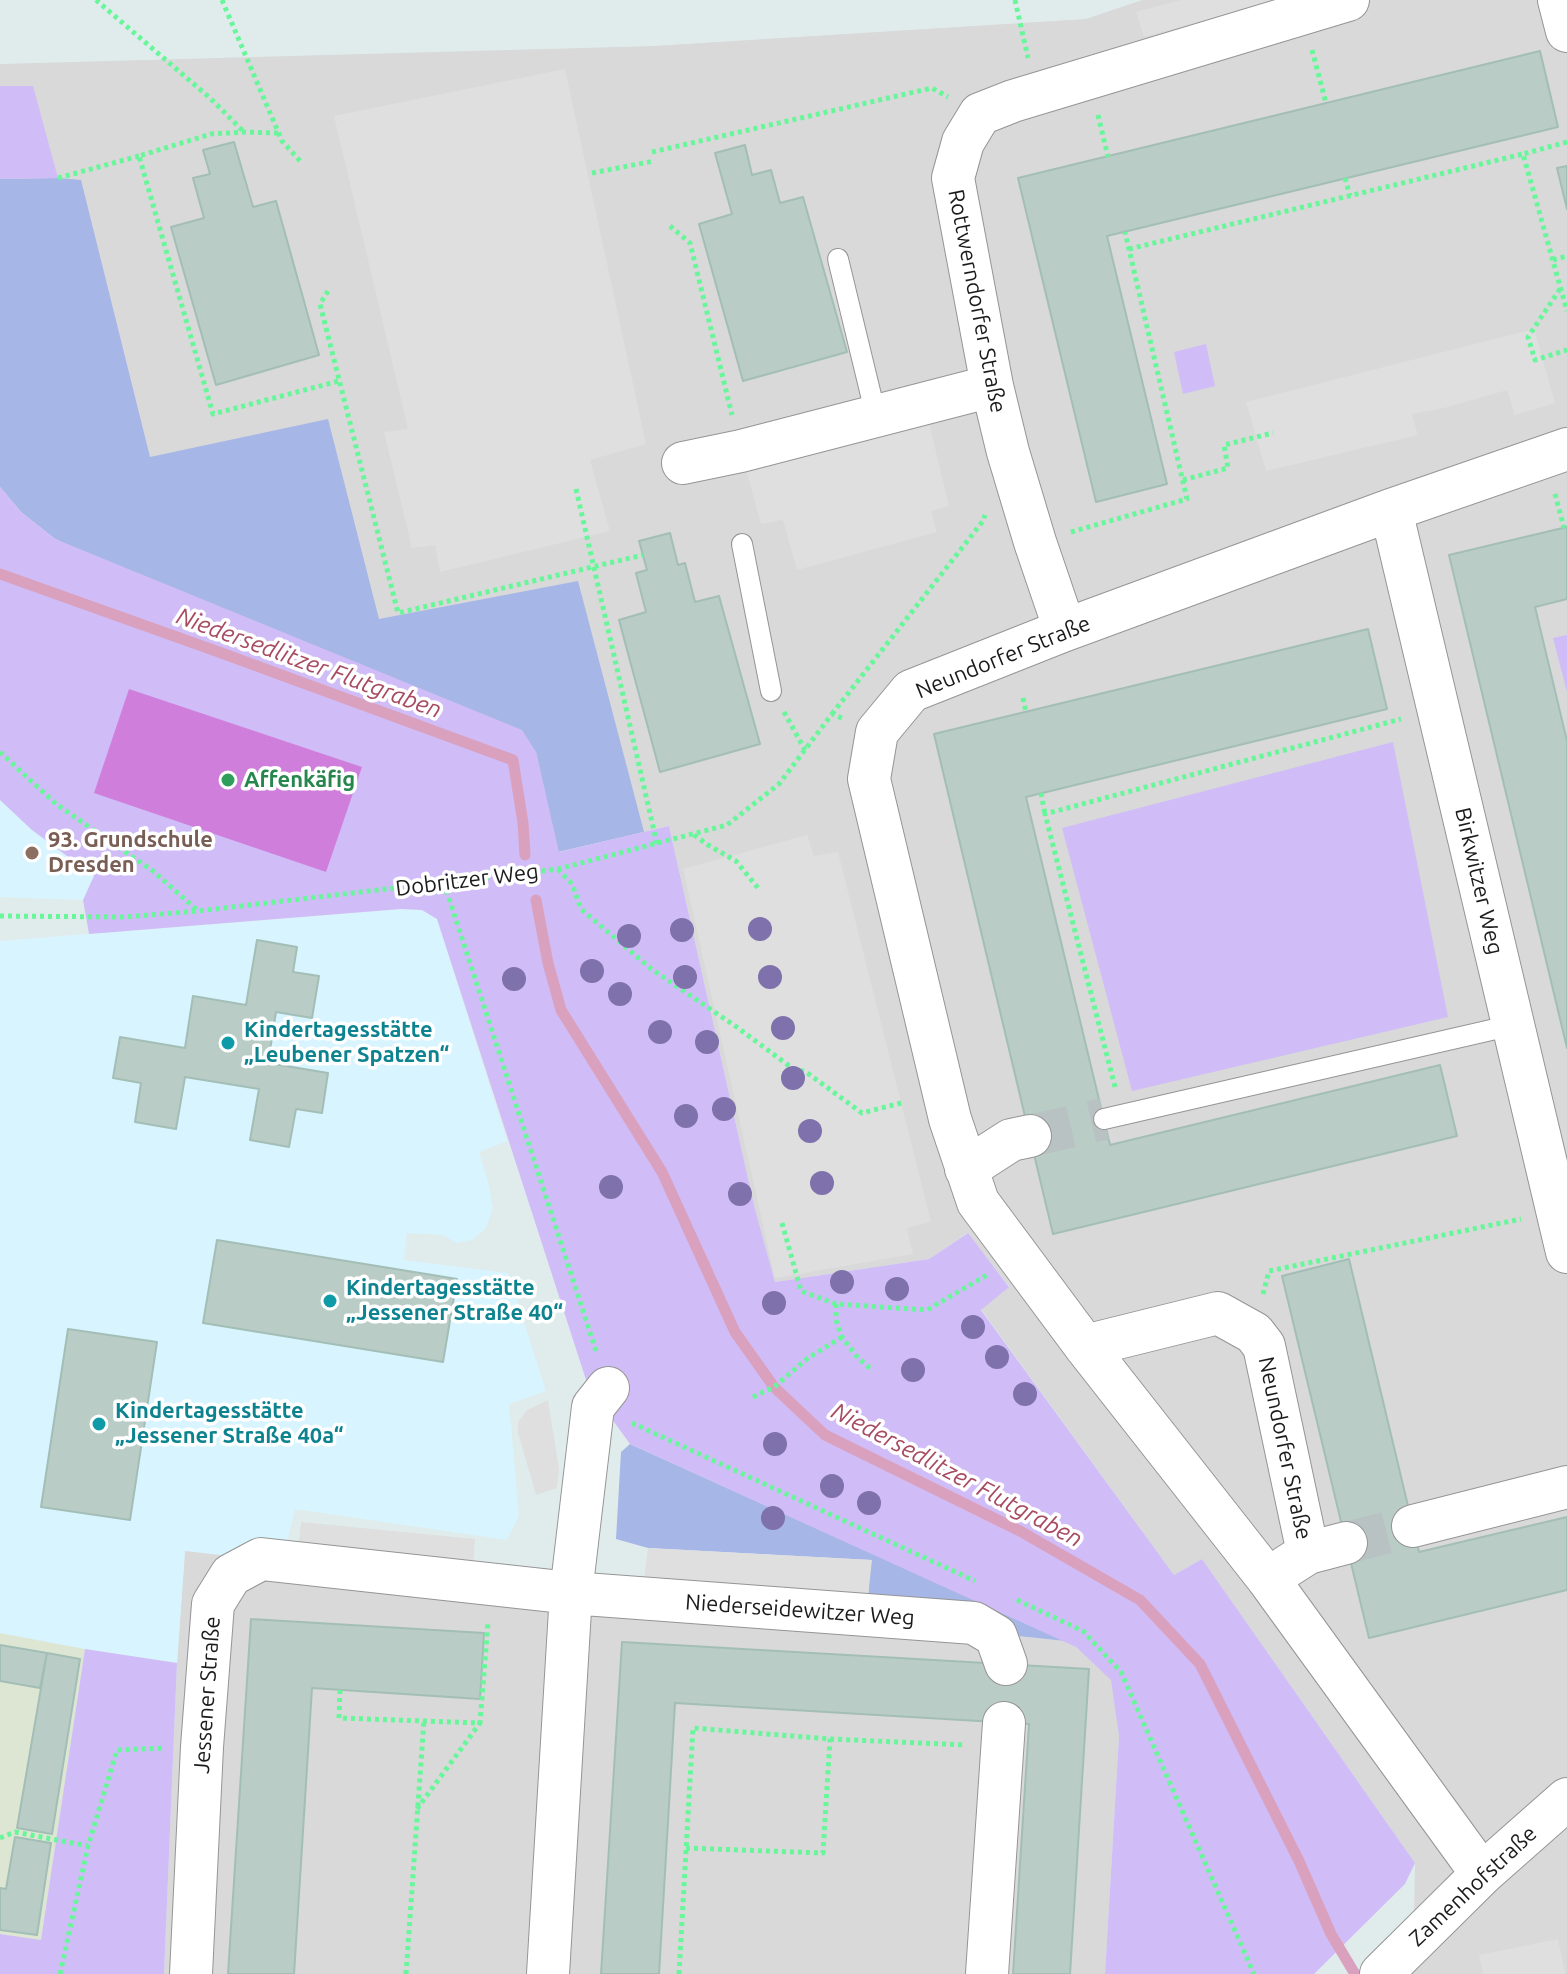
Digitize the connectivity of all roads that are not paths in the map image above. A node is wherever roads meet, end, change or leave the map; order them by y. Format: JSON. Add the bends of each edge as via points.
{"nodes":[{"id":1,"x":1348,"y":0,"type":"edge"},
{"id":2,"x":1559,"y":0,"type":"edge"},
{"id":3,"x":1567,"y":31,"type":"edge"},
{"id":4,"x":838,"y":259,"type":"dead end"},
{"id":5,"x":992,"y":386,"type":"junction"},
{"id":6,"x":876,"y":416,"type":"junction"},
{"id":7,"x":1567,"y":449,"type":"edge"},
{"id":8,"x":683,"y":463,"type":"dead end"},
{"id":9,"x":1391,"y":510,"type":"junction"},
{"id":10,"x":742,"y":544,"type":"dead end"},
{"id":11,"x":1065,"y":630,"type":"junction"},
{"id":12,"x":771,"y":691,"type":"road end"},
{"id":13,"x":1513,"y":1025,"type":"junction"},
{"id":14,"x":1113,"y":1117,"type":"tunnel mouth"},
{"id":15,"x":1030,"y":1136,"type":"tunnel mouth"},
{"id":16,"x":966,"y":1169,"type":"junction"},
{"id":17,"x":1567,"y":1252,"type":"edge"},
{"id":18,"x":1085,"y":1346,"type":"junction"},
{"id":19,"x":608,"y":1388,"type":"road end"},
{"id":20,"x":1567,"y":1487,"type":"edge"},
{"id":21,"x":1413,"y":1526,"type":"tunnel mouth"},
{"id":22,"x":1268,"y":1579,"type":"junction"},
{"id":23,"x":571,"y":1593,"type":"junction"},
{"id":24,"x":1006,"y":1664,"type":"dead end"},
{"id":25,"x":1003,"y":1735,"type":"road end"},
{"id":26,"x":1567,"y":1799,"type":"edge"},
{"id":27,"x":1482,"y":1874,"type":"junction"},
{"id":28,"x":1383,"y":1972,"type":"edge"},
{"id":29,"x":191,"y":1974,"type":"edge"},
{"id":30,"x":548,"y":1974,"type":"edge"},
{"id":31,"x":987,"y":1974,"type":"edge"}],
"edges":[{"from":1,"to":5,"type":"street","name":"Rottwerndorfer Straße","via":[[980,114],[963,142],[953,178]]},
{"from":2,"to":3,"type":"street"},
{"from":4,"to":6,"type":"lane"},
{"from":5,"to":6,"type":"street"},
{"from":5,"to":11,"type":"street","name":"Rottwerndorfer Straße"},
{"from":6,"to":8,"type":"street"},
{"from":7,"to":9,"type":"street","name":"Neundorfer Straße"},
{"from":9,"to":11,"type":"street","name":"Neundorfer Straße"},
{"from":9,"to":13,"type":"street","name":"Birkwitzer Weg"},
{"from":10,"to":12,"type":"lane"},
{"from":11,"to":16,"type":"street","name":"Neundorfer Straße","via":[[911,691],[877,732],[869,779]]},
{"from":13,"to":14,"type":"lane"},
{"from":13,"to":17,"type":"street","name":"Birkwitzer Weg"},
{"from":15,"to":16,"type":"street","via":[[1011,1140]]},
{"from":16,"to":18,"type":"street","via":[[978,1202]]},
{"from":18,"to":22,"type":"street"},
{"from":18,"to":22,"type":"street","name":"Neundorfer Straße","via":[[1218,1313],[1254,1333],[1264,1346],[1327,1548]]},
{"from":19,"to":23,"type":"street","via":[[593,1407]]},
{"from":20,"to":21,"type":"street"},
{"from":22,"to":27,"type":"street"},
{"from":23,"to":24,"type":"street","name":"Niederseidewitzer Weg","via":[[974,1623],[996,1636]]},
{"from":23,"to":29,"type":"street","name":"Jessener Straße","via":[[261,1559],[231,1575],[213,1604]]},
{"from":23,"to":30,"type":"street"},
{"from":25,"to":31,"type":"street"},
{"from":26,"to":27,"type":"street","name":"Zamenhofstraße"},
{"from":27,"to":28,"type":"street","name":"Zamenhofstraße"}]}
